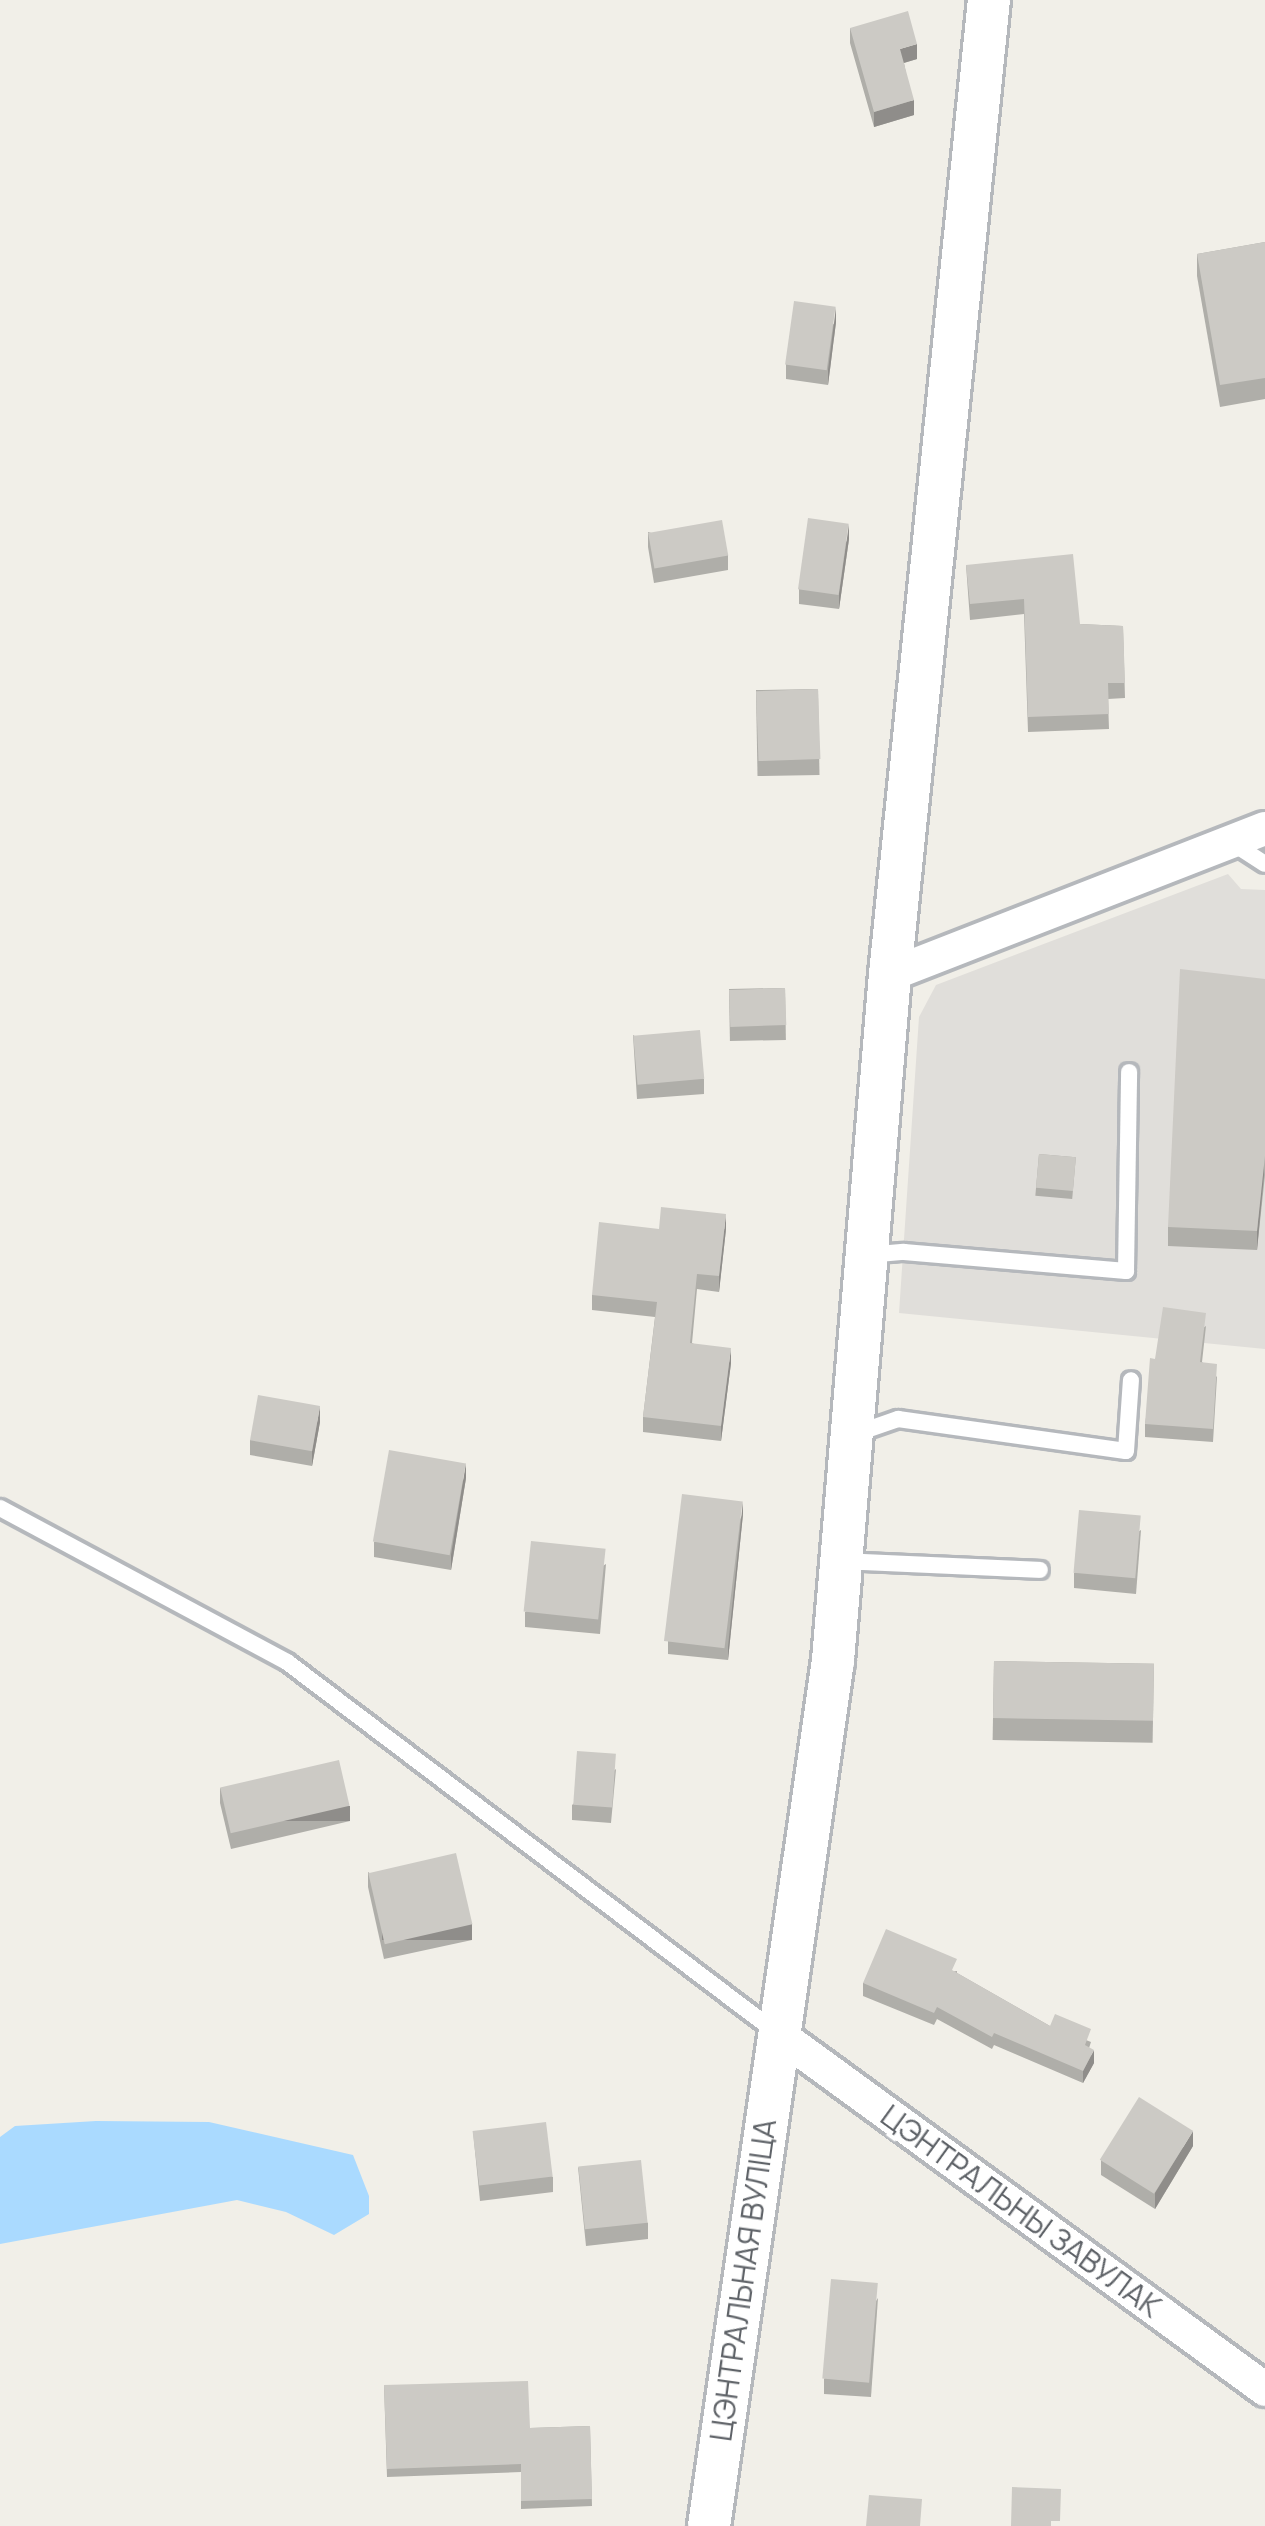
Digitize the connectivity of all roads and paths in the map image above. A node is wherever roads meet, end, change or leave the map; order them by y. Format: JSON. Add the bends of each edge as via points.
{"nodes":[{"id":1,"x":989,"y":0,"type":"edge"},
{"id":2,"x":1265,"y":828,"type":"edge"},
{"id":3,"x":1231,"y":842,"type":"junction"},
{"id":4,"x":1265,"y":864,"type":"edge"},
{"id":5,"x":890,"y":974,"type":"junction"},
{"id":6,"x":1129,"y":1072,"type":"dead end"},
{"id":7,"x":866,"y":1256,"type":"junction"},
{"id":8,"x":1131,"y":1380,"type":"dead end"},
{"id":9,"x":851,"y":1436,"type":"junction"},
{"id":10,"x":0,"y":1508,"type":"edge"},
{"id":11,"x":842,"y":1561,"type":"junction"},
{"id":12,"x":1040,"y":1570,"type":"dead end"},
{"id":13,"x":777,"y":2033,"type":"junction"},
{"id":14,"x":1265,"y":2389,"type":"edge"},
{"id":15,"x":709,"y":2526,"type":"edge"}],
"edges":[{"from":1,"to":5,"type":"street","name":"ЦЭНТРАЛЬНАЯ ВУЛІЦА"},
{"from":2,"to":3,"type":"street"},
{"from":3,"to":4,"type":"lane"},
{"from":3,"to":5,"type":"street"},
{"from":5,"to":7,"type":"street","name":"ЦЭНТРАЛЬНАЯ ВУЛІЦА"},
{"from":6,"to":7,"type":"lane","via":[[1126,1271],[904,1252]]},
{"from":7,"to":9,"type":"street","name":"ЦЭНТРАЛЬНАЯ ВУЛІЦА"},
{"from":8,"to":9,"type":"lane","via":[[1126,1451],[898,1419]]},
{"from":9,"to":11,"type":"street","name":"ЦЭНТРАЛЬНАЯ ВУЛІЦА"},
{"from":10,"to":13,"type":"lane","via":[[286,1662]]},
{"from":11,"to":12,"type":"lane"},
{"from":11,"to":13,"type":"street","name":"ЦЭНТРАЛЬНАЯ ВУЛІЦА"},
{"from":13,"to":14,"type":"street","name":"ЦЭНТРАЛЬНЫ ЗАВУЛАК"},
{"from":13,"to":15,"type":"street","name":"ЦЭНТРАЛЬНАЯ ВУЛІЦА"}]}
